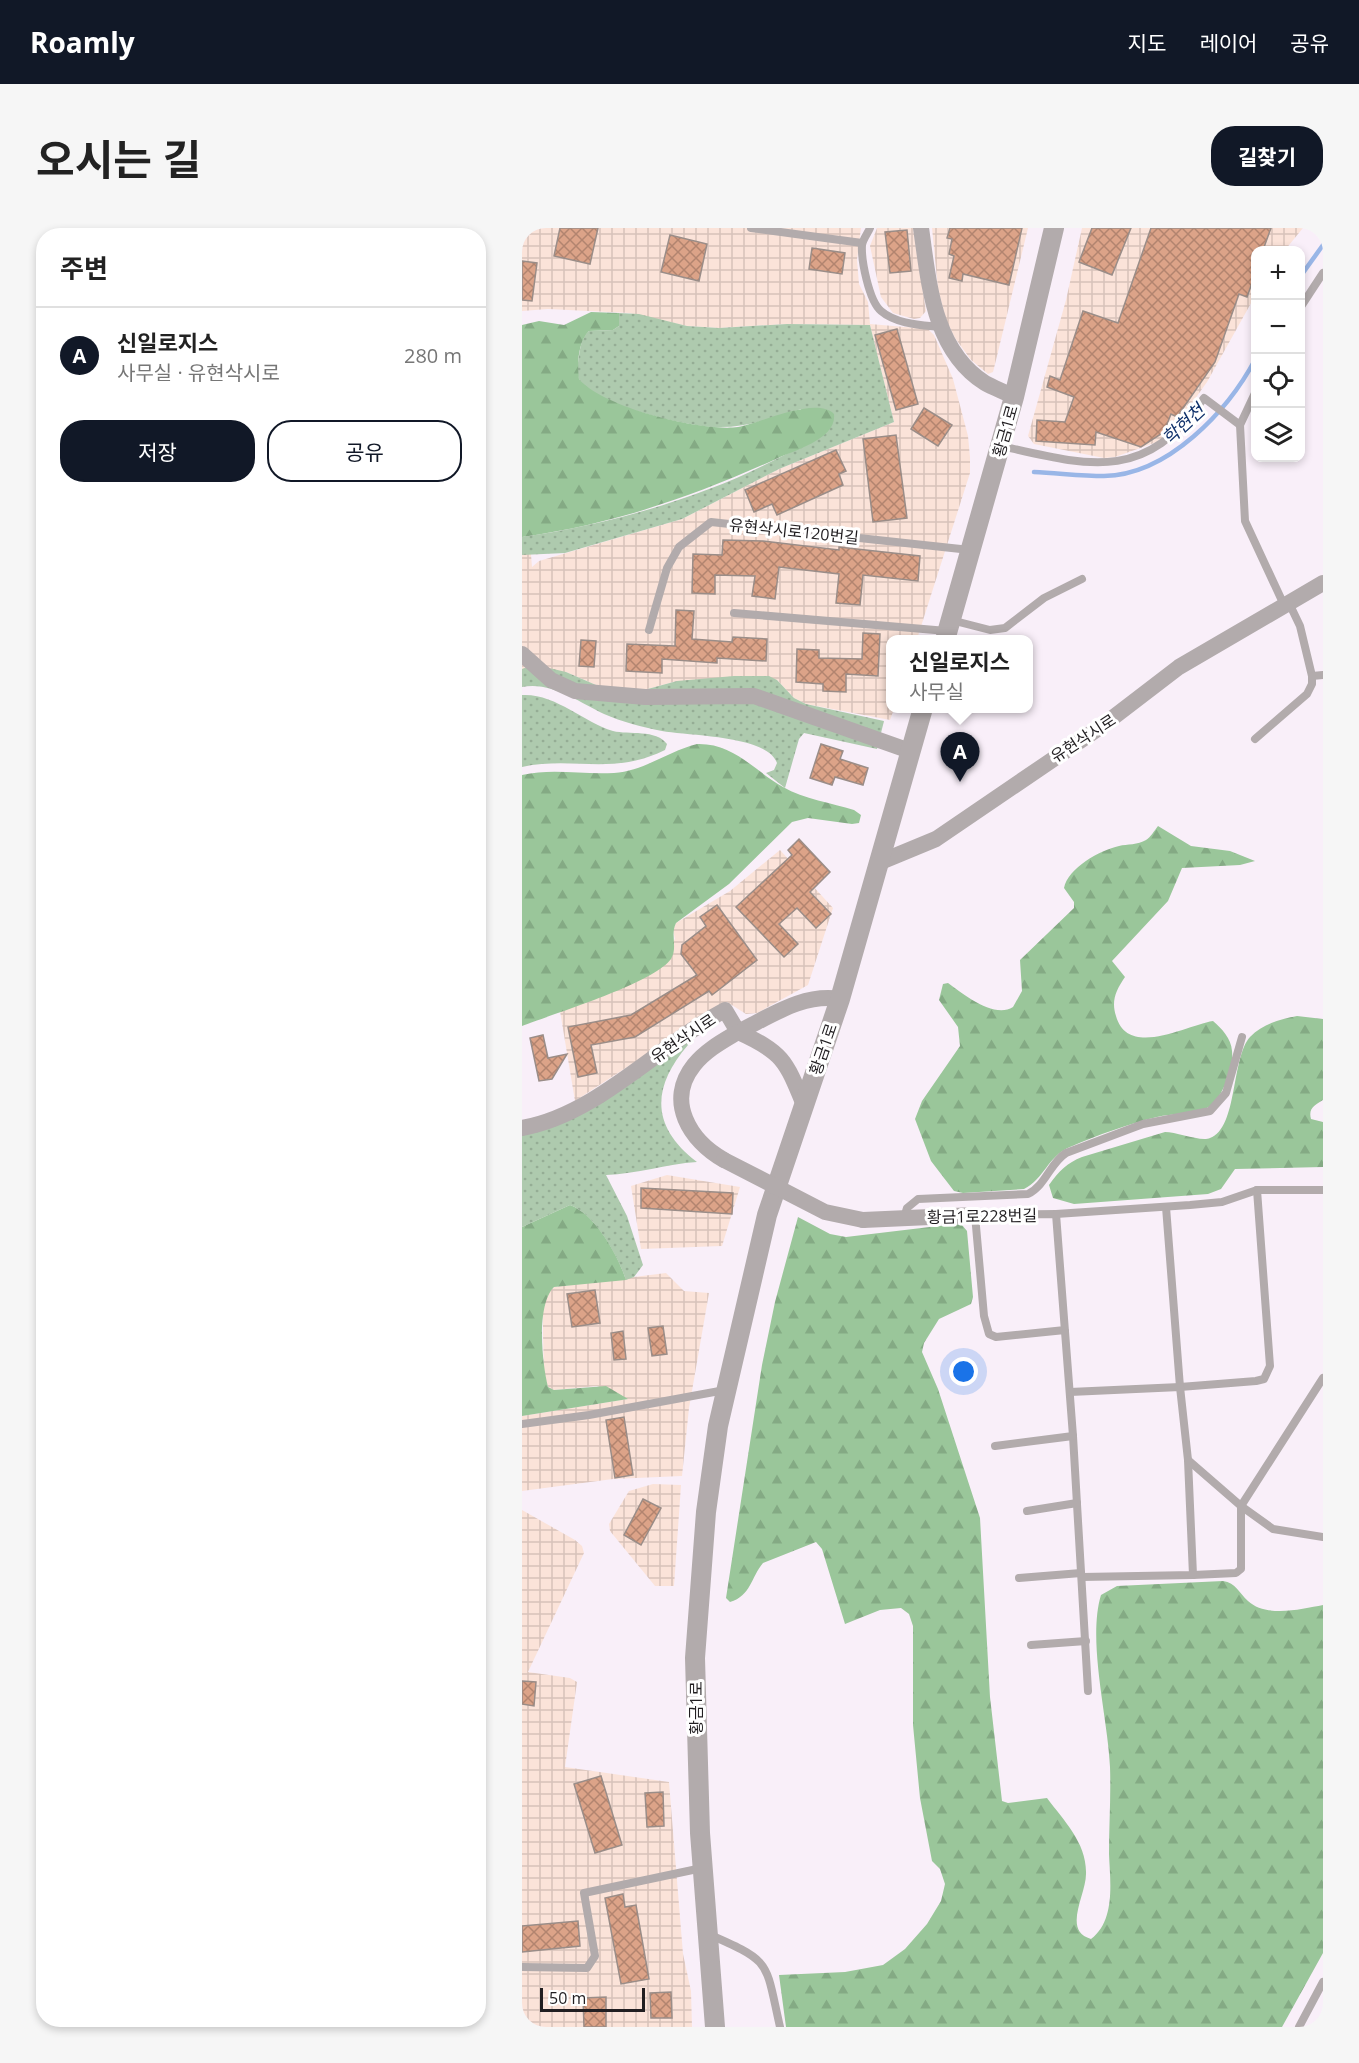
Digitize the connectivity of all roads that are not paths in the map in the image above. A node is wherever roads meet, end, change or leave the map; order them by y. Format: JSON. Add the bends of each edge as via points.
{"nodes":[{"id":1,"x":751,"y":228,"type":"edge"},
{"id":2,"x":870,"y":228,"type":"edge"},
{"id":3,"x":921,"y":228,"type":"edge"},
{"id":4,"x":1054,"y":228,"type":"edge"},
{"id":5,"x":862,"y":243,"type":"junction"},
{"id":6,"x":1323,"y":273,"type":"edge"},
{"id":7,"x":1305,"y":300,"type":"edge"},
{"id":8,"x":939,"y":327,"type":"junction"},
{"id":9,"x":1014,"y":397,"type":"junction"},
{"id":10,"x":1251,"y":401,"type":"edge"},
{"id":11,"x":1240,"y":425,"type":"junction"},
{"id":12,"x":1001,"y":446,"type":"junction"},
{"id":13,"x":971,"y":550,"type":"junction"},
{"id":14,"x":1082,"y":579,"type":"dead end"},
{"id":15,"x":1323,"y":583,"type":"edge"},
{"id":16,"x":1286,"y":603,"type":"junction"},
{"id":17,"x":734,"y":613,"type":"dead end"},
{"id":18,"x":649,"y":630,"type":"dead end"},
{"id":19,"x":948,"y":630,"type":"edge"},
{"id":20,"x":522,"y":654,"type":"edge"},
{"id":21,"x":1323,"y":675,"type":"edge"},
{"id":22,"x":1312,"y":676,"type":"junction"},
{"id":23,"x":921,"y":713,"type":"edge"},
{"id":24,"x":1255,"y":739,"type":"dead end"},
{"id":25,"x":910,"y":751,"type":"junction"},
{"id":26,"x":878,"y":863,"type":"junction"},
{"id":27,"x":840,"y":999,"type":"junction"},
{"id":28,"x":738,"y":1032,"type":"junction"},
{"id":29,"x":1242,"y":1037,"type":"dead end"},
{"id":30,"x":804,"y":1105,"type":"junction"},
{"id":31,"x":522,"y":1128,"type":"edge"},
{"id":32,"x":1257,"y":1190,"type":"junction"},
{"id":33,"x":1323,"y":1190,"type":"edge"},
{"id":34,"x":1166,"y":1207,"type":"junction"},
{"id":35,"x":1056,"y":1214,"type":"junction"},
{"id":36,"x":975,"y":1215,"type":"junction"},
{"id":37,"x":904,"y":1218,"type":"junction"},
{"id":38,"x":1065,"y":1330,"type":"junction"},
{"id":39,"x":1323,"y":1378,"type":"edge"},
{"id":40,"x":1180,"y":1387,"type":"junction"},
{"id":41,"x":726,"y":1390,"type":"junction"},
{"id":42,"x":1070,"y":1392,"type":"junction"},
{"id":43,"x":522,"y":1424,"type":"edge"},
{"id":44,"x":1073,"y":1436,"type":"junction"},
{"id":45,"x":995,"y":1446,"type":"dead end"},
{"id":46,"x":1188,"y":1460,"type":"junction"},
{"id":47,"x":1077,"y":1503,"type":"junction"},
{"id":48,"x":1241,"y":1506,"type":"junction"},
{"id":49,"x":1027,"y":1511,"type":"dead end"},
{"id":50,"x":1323,"y":1537,"type":"edge"},
{"id":51,"x":1081,"y":1575,"type":"junction"},
{"id":52,"x":1193,"y":1575,"type":"junction"},
{"id":53,"x":1019,"y":1578,"type":"dead end"},
{"id":54,"x":1086,"y":1641,"type":"junction"},
{"id":55,"x":1031,"y":1645,"type":"dead end"},
{"id":56,"x":1088,"y":1691,"type":"dead end"},
{"id":57,"x":703,"y":1868,"type":"junction"},
{"id":58,"x":707,"y":1934,"type":"junction"},
{"id":59,"x":522,"y":1967,"type":"edge"},
{"id":60,"x":1323,"y":1983,"type":"edge"},
{"id":61,"x":715,"y":2027,"type":"edge"},
{"id":62,"x":780,"y":2027,"type":"edge"},
{"id":63,"x":1299,"y":2027,"type":"edge"}],
"edges":[{"from":1,"to":5,"type":"lane"},
{"from":2,"to":5,"type":"lane"},
{"from":3,"to":8,"type":"street"},
{"from":4,"to":9,"type":"street","name":"황금1로"},
{"from":5,"to":8,"type":"lane","via":[[867,282],[881,311],[911,323]]},
{"from":6,"to":7,"type":"lane"},
{"from":8,"to":9,"type":"street","via":[[967,368],[985,383]]},
{"from":9,"to":12,"type":"street","name":"황금1로"},
{"from":10,"to":11,"type":"lane"},
{"from":11,"to":12,"type":"lane","via":[[1204,398],[1173,435],[1148,451],[1111,463],[1084,464]]},
{"from":11,"to":16,"type":"lane","via":[[1245,521]]},
{"from":12,"to":13,"type":"street","name":"황금1로"},
{"from":13,"to":18,"type":"lane","name":"유현삭시로120번길","via":[[711,522],[679,547],[667,568]]},
{"from":13,"to":19,"type":"street","name":"황금1로"},
{"from":14,"to":19,"type":"lane","via":[[1044,598],[1005,628]]},
{"from":15,"to":16,"type":"street","name":"유현삭시로"},
{"from":16,"to":22,"type":"lane","via":[[1300,626]]},
{"from":16,"to":26,"type":"street","name":"유현삭시로","via":[[1179,667],[1102,726],[936,839]]},
{"from":17,"to":19,"type":"lane"},
{"from":20,"to":25,"type":"street","via":[[551,680],[575,691],[645,697],[754,696]]},
{"from":21,"to":22,"type":"lane"},
{"from":22,"to":24,"type":"lane","via":[[1307,694]]},
{"from":23,"to":25,"type":"street","name":"황금1로"},
{"from":25,"to":26,"type":"street","name":"황금1로"},
{"from":26,"to":27,"type":"street","name":"황금1로"},
{"from":27,"to":28,"type":"street","name":"유현삭시로","via":[[823,996],[804,1000]]},
{"from":27,"to":30,"type":"street","name":"황금1로"},
{"from":28,"to":30,"type":"street","via":[[777,1052]]},
{"from":28,"to":31,"type":"street","name":"유현삭시로","via":[[725,1010],[595,1097],[535,1126]]},
{"from":28,"to":37,"type":"street","name":"황금1로228번길","bridge":true,"via":[[702,1056],[682,1090],[683,1118],[700,1144],[723,1160],[825,1212],[863,1220]]},
{"from":29,"to":37,"type":"lane","via":[[1226,1093],[1210,1111],[1143,1124],[1066,1153],[1028,1194],[918,1199],[907,1208]]},
{"from":30,"to":41,"type":"street","name":"황금1로","via":[[767,1215]]},
{"from":32,"to":33,"type":"lane"},
{"from":32,"to":34,"type":"lane","via":[[1222,1202]]},
{"from":32,"to":40,"type":"lane","via":[[1269,1373],[1256,1381]]},
{"from":34,"to":35,"type":"lane"},
{"from":34,"to":40,"type":"lane"},
{"from":35,"to":36,"type":"lane","name":"황금1로228번길"},
{"from":35,"to":38,"type":"lane","name":"황금1로228번길"},
{"from":36,"to":37,"type":"street","name":"황금1로228번길"},
{"from":36,"to":38,"type":"lane","via":[[989,1334],[996,1337]]},
{"from":38,"to":42,"type":"lane","name":"황금1로228번길"},
{"from":39,"to":48,"type":"lane"},
{"from":40,"to":42,"type":"lane"},
{"from":40,"to":46,"type":"lane"},
{"from":41,"to":43,"type":"lane"},
{"from":41,"to":57,"type":"street","name":"황금1로","via":[[706,1512],[695,1658]]},
{"from":42,"to":44,"type":"lane","name":"황금1로228번길"},
{"from":44,"to":45,"type":"lane"},
{"from":44,"to":47,"type":"lane","name":"황금1로228번길"},
{"from":46,"to":48,"type":"lane"},
{"from":46,"to":52,"type":"lane"},
{"from":47,"to":49,"type":"lane"},
{"from":47,"to":51,"type":"lane","name":"황금1로228번길"},
{"from":48,"to":50,"type":"lane","via":[[1273,1528]]},
{"from":48,"to":52,"type":"lane","via":[[1241,1569],[1236,1574]]},
{"from":51,"to":52,"type":"lane"},
{"from":51,"to":53,"type":"lane"},
{"from":51,"to":54,"type":"lane","name":"황금1로228번길"},
{"from":54,"to":55,"type":"lane"},
{"from":54,"to":56,"type":"lane","name":"황금1로228번길"},
{"from":57,"to":58,"type":"street","name":"황금1로"},
{"from":57,"to":59,"type":"lane","via":[[584,1893],[595,1956],[587,1968]]},
{"from":58,"to":61,"type":"street","name":"황금1로"},
{"from":58,"to":62,"type":"lane","via":[[743,1949],[767,1970]]},
{"from":60,"to":63,"type":"lane"}]}
